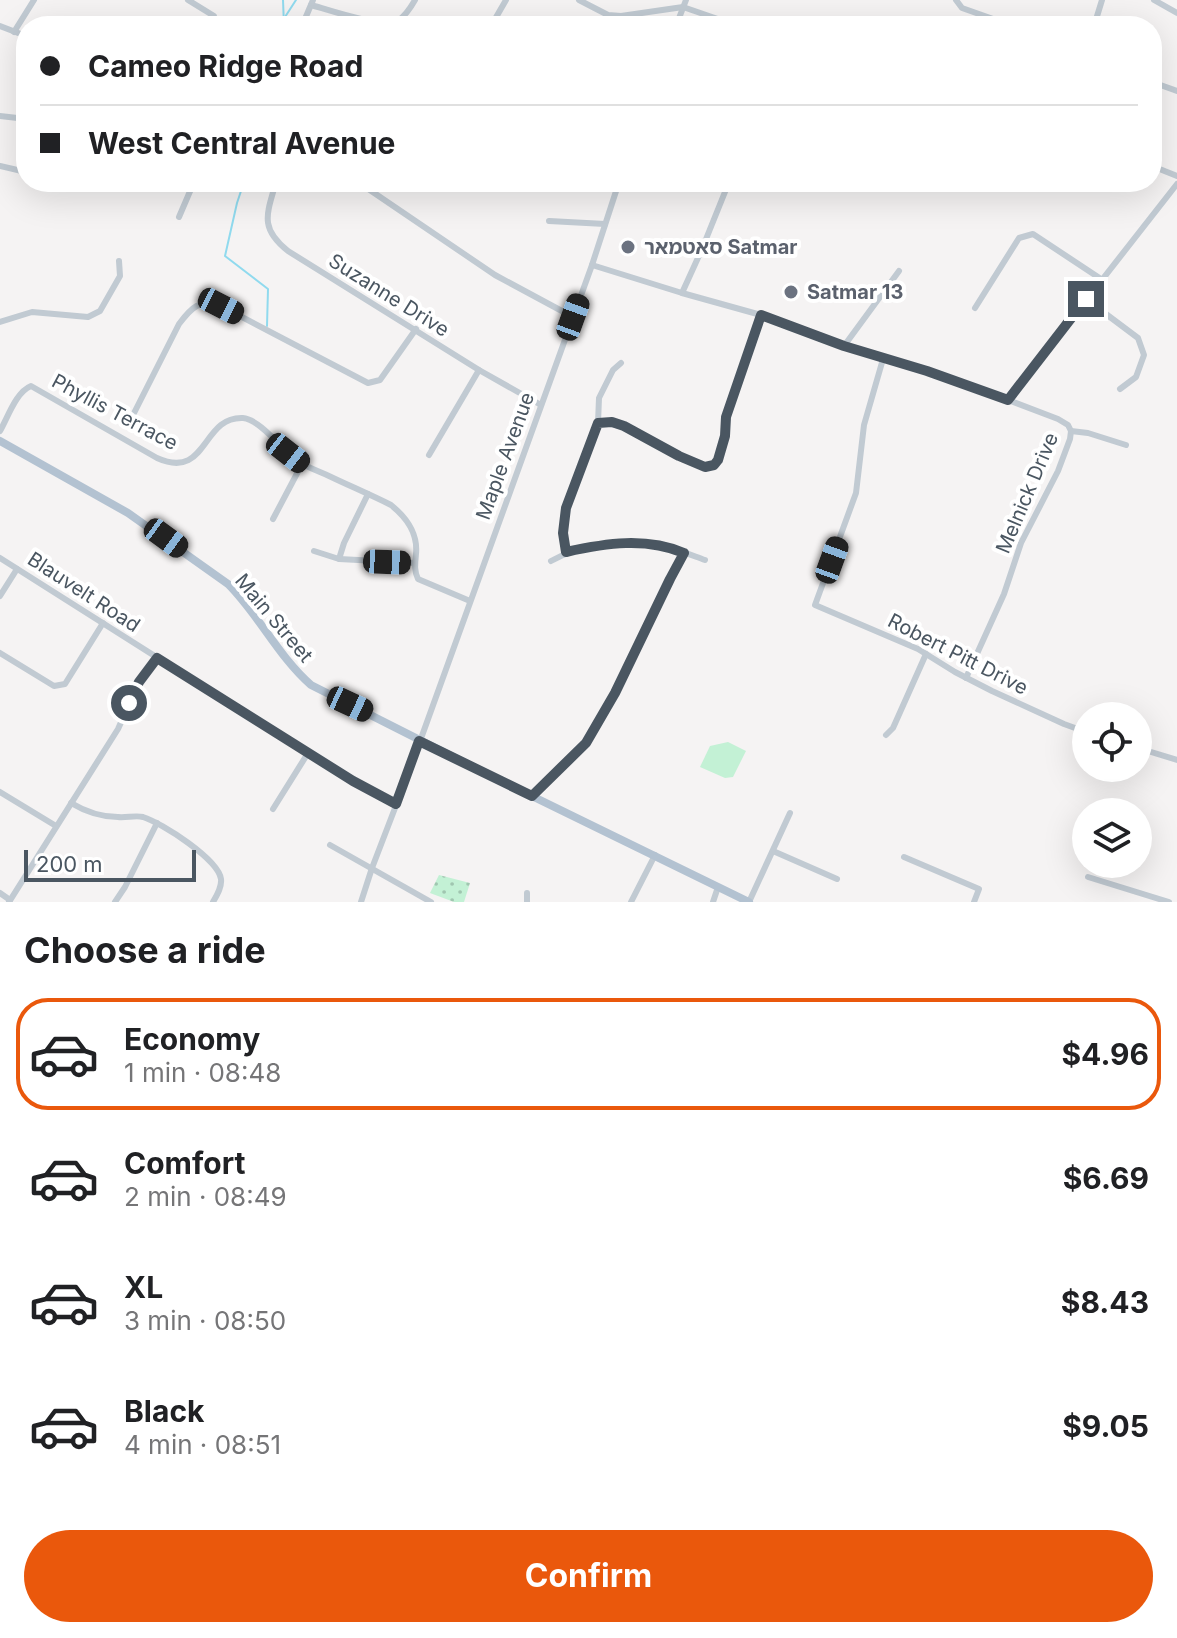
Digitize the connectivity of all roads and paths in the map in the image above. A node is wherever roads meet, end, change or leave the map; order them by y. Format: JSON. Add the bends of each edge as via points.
{"nodes":[{"id":1,"x":188,"y":0,"type":"edge"},
{"id":2,"x":415,"y":0,"type":"edge"},
{"id":3,"x":579,"y":0,"type":"edge"},
{"id":4,"x":1154,"y":0,"type":"edge"},
{"id":5,"x":955,"y":1,"type":"edge"},
{"id":6,"x":312,"y":3,"type":"edge"},
{"id":7,"x":685,"y":3,"type":"edge"},
{"id":8,"x":1177,"y":13,"type":"edge"},
{"id":9,"x":214,"y":16,"type":"edge"},
{"id":10,"x":358,"y":16,"type":"edge"},
{"id":11,"x":402,"y":16,"type":"edge"},
{"id":12,"x":715,"y":16,"type":"edge"},
{"id":13,"x":985,"y":16,"type":"edge"},
{"id":14,"x":0,"y":26,"type":"edge"},
{"id":15,"x":16,"y":29,"type":"edge"},
{"id":16,"x":14,"y":32,"type":"joint"},
{"id":17,"x":1177,"y":184,"type":"edge"},
{"id":18,"x":190,"y":192,"type":"edge"},
{"id":19,"x":273,"y":192,"type":"edge"},
{"id":20,"x":373,"y":192,"type":"edge"},
{"id":21,"x":616,"y":192,"type":"edge"},
{"id":22,"x":725,"y":192,"type":"edge"},
{"id":23,"x":179,"y":217,"type":"dead end"},
{"id":24,"x":549,"y":221,"type":"dead end"},
{"id":25,"x":605,"y":224,"type":"junction"},
{"id":26,"x":119,"y":261,"type":"dead end"},
{"id":27,"x":592,"y":265,"type":"junction"},
{"id":28,"x":899,"y":271,"type":"dead end"},
{"id":29,"x":1101,"y":279,"type":"junction"},
{"id":30,"x":682,"y":293,"type":"junction"},
{"id":31,"x":1086,"y":299,"type":"junction"},
{"id":32,"x":975,"y":308,"type":"dead end"},
{"id":33,"x":761,"y":315,"type":"junction"},
{"id":34,"x":573,"y":317,"type":"junction"},
{"id":35,"x":0,"y":322,"type":"edge"},
{"id":36,"x":416,"y":329,"type":"junction"},
{"id":37,"x":844,"y":346,"type":"junction"},
{"id":38,"x":883,"y":359,"type":"junction"},
{"id":39,"x":621,"y":363,"type":"dead end"},
{"id":40,"x":479,"y":370,"type":"junction"},
{"id":41,"x":1120,"y":389,"type":"dead end"},
{"id":42,"x":1008,"y":400,"type":"junction"},
{"id":43,"x":541,"y":405,"type":"junction"},
{"id":44,"x":130,"y":421,"type":"dead end"},
{"id":45,"x":598,"y":423,"type":"junction"},
{"id":46,"x":0,"y":431,"type":"edge"},
{"id":47,"x":1071,"y":431,"type":"junction"},
{"id":48,"x":0,"y":441,"type":"edge"},
{"id":49,"x":1126,"y":445,"type":"dead end"},
{"id":50,"x":429,"y":455,"type":"dead end"},
{"id":51,"x":302,"y":464,"type":"junction"},
{"id":52,"x":368,"y":494,"type":"junction"},
{"id":53,"x":273,"y":519,"type":"dead end"},
{"id":54,"x":314,"y":551,"type":"dead end"},
{"id":55,"x":566,"y":552,"type":"junction"},
{"id":56,"x":684,"y":553,"type":"junction"},
{"id":57,"x":0,"y":558,"type":"edge"},
{"id":58,"x":339,"y":559,"type":"junction"},
{"id":59,"x":705,"y":560,"type":"dead end"},
{"id":60,"x":551,"y":561,"type":"dead end"},
{"id":61,"x":415,"y":563,"type":"junction"},
{"id":62,"x":17,"y":569,"type":"junction"},
{"id":63,"x":0,"y":596,"type":"edge"},
{"id":64,"x":470,"y":601,"type":"junction"},
{"id":65,"x":103,"y":623,"type":"junction"},
{"id":66,"x":0,"y":653,"type":"edge"},
{"id":67,"x":926,"y":654,"type":"junction"},
{"id":68,"x":157,"y":658,"type":"junction"},
{"id":69,"x":966,"y":678,"type":"junction"},
{"id":70,"x":1072,"y":727,"type":"edge"},
{"id":71,"x":886,"y":735,"type":"dead end"},
{"id":72,"x":419,"y":741,"type":"junction"},
{"id":73,"x":1152,"y":752,"type":"edge"},
{"id":74,"x":308,"y":753,"type":"junction"},
{"id":75,"x":1177,"y":760,"type":"edge"},
{"id":76,"x":0,"y":792,"type":"edge"},
{"id":77,"x":532,"y":796,"type":"junction"},
{"id":78,"x":71,"y":803,"type":"junction"},
{"id":79,"x":396,"y":804,"type":"junction"},
{"id":80,"x":273,"y":809,"type":"dead end"},
{"id":81,"x":790,"y":813,"type":"dead end"},
{"id":82,"x":157,"y":823,"type":"junction"},
{"id":83,"x":56,"y":826,"type":"junction"},
{"id":84,"x":330,"y":845,"type":"dead end"},
{"id":85,"x":773,"y":851,"type":"junction"},
{"id":86,"x":655,"y":855,"type":"junction"},
{"id":87,"x":904,"y":857,"type":"dead end"},
{"id":88,"x":372,"y":868,"type":"junction"},
{"id":89,"x":1091,"y":878,"type":"edge"},
{"id":90,"x":837,"y":879,"type":"dead end"},
{"id":91,"x":718,"y":887,"type":"junction"},
{"id":92,"x":0,"y":893,"type":"edge"},
{"id":93,"x":527,"y":893,"type":"dead end"},
{"id":94,"x":10,"y":901,"type":"edge"},
{"id":95,"x":115,"y":902,"type":"edge"},
{"id":96,"x":213,"y":902,"type":"edge"},
{"id":97,"x":361,"y":902,"type":"edge"},
{"id":98,"x":431,"y":902,"type":"edge"},
{"id":99,"x":527,"y":902,"type":"edge"},
{"id":100,"x":631,"y":902,"type":"edge"},
{"id":101,"x":713,"y":902,"type":"edge"},
{"id":102,"x":749,"y":902,"type":"edge"},
{"id":103,"x":974,"y":902,"type":"edge"},
{"id":104,"x":1169,"y":902,"type":"edge"}],
"edges":[{"from":1,"to":9,"type":"street"},
{"from":2,"to":11,"type":"street"},
{"from":3,"to":7,"type":"street","via":[[621,16]]},
{"from":4,"to":8,"type":"street"},
{"from":5,"to":13,"type":"street"},
{"from":6,"to":10,"type":"street"},
{"from":7,"to":12,"type":"street"},
{"from":14,"to":16,"type":"street"},
{"from":15,"to":16,"type":"street"},
{"from":17,"to":29,"type":"street"},
{"from":18,"to":23,"type":"street"},
{"from":19,"to":36,"type":"street","name":"Suzanne Drive","via":[[267,213],[275,241]]},
{"from":20,"to":34,"type":"street","via":[[495,275]]},
{"from":21,"to":25,"type":"street","name":"Maple Avenue"},
{"from":22,"to":30,"type":"street"},
{"from":24,"to":25,"type":"street"},
{"from":25,"to":27,"type":"street","name":"Maple Avenue"},
{"from":26,"to":35,"type":"street","via":[[120,276],[100,311],[88,317],[32,312]]},
{"from":27,"to":30,"type":"street","name":"Melnick Drive"},
{"from":27,"to":34,"type":"street","name":"Maple Avenue"},
{"from":28,"to":37,"type":"street"},
{"from":29,"to":31,"type":"street"},
{"from":29,"to":32,"type":"street","via":[[1033,234],[1019,238]]},
{"from":30,"to":33,"type":"street","name":"Melnick Drive"},
{"from":31,"to":41,"type":"street","via":[[1138,338],[1144,355],[1136,377]]},
{"from":31,"to":42,"type":"street"},
{"from":33,"to":37,"type":"street","name":"Melnick Drive"},
{"from":33,"to":45,"type":"street","via":[[714,465],[705,467],[679,456],[624,426]]},
{"from":34,"to":43,"type":"street","name":"Maple Avenue"},
{"from":36,"to":40,"type":"street","name":"Suzanne Drive"},
{"from":36,"to":44,"type":"street","via":[[380,380],[368,383],[207,302],[179,324]]},
{"from":37,"to":38,"type":"street","name":"Melnick Drive"},
{"from":38,"to":42,"type":"street","name":"Melnick Drive"},
{"from":38,"to":67,"type":"street","name":"Robert Pitt Drive","via":[[864,425],[856,493],[815,605]]},
{"from":39,"to":45,"type":"street","via":[[599,398]]},
{"from":40,"to":43,"type":"street","name":"Suzanne Drive"},
{"from":40,"to":50,"type":"street"},
{"from":42,"to":47,"type":"street","name":"Melnick Drive","via":[[1058,419]]},
{"from":43,"to":64,"type":"street","name":"Maple Avenue"},
{"from":45,"to":55,"type":"street","via":[[566,508]]},
{"from":46,"to":51,"type":"street","name":"Phyllis Terrace","via":[[21,393],[31,386],[167,462],[191,460],[220,425],[241,418],[256,423]]},
{"from":47,"to":49,"type":"street"},
{"from":47,"to":69,"type":"street","name":"Melnick Drive"},
{"from":48,"to":72,"type":"main road","name":"Main Street","via":[[128,513],[228,584],[311,685]]},
{"from":51,"to":52,"type":"street","name":"Phyllis Terrace"},
{"from":51,"to":53,"type":"street"},
{"from":52,"to":58,"type":"street"},
{"from":52,"to":61,"type":"street","name":"Phyllis Terrace","via":[[391,505],[409,523]]},
{"from":54,"to":58,"type":"street"},
{"from":55,"to":56,"type":"street","via":[[635,542]]},
{"from":55,"to":60,"type":"street"},
{"from":56,"to":59,"type":"street"},
{"from":56,"to":77,"type":"street","via":[[586,743]]},
{"from":57,"to":62,"type":"street","name":"Blauvelt Road"},
{"from":58,"to":61,"type":"street"},
{"from":61,"to":64,"type":"street","via":[[422,582]]},
{"from":62,"to":63,"type":"street"},
{"from":62,"to":65,"type":"street","name":"Blauvelt Road"},
{"from":64,"to":72,"type":"street","name":"Maple Avenue"},
{"from":65,"to":66,"type":"street","via":[[60,686]]},
{"from":65,"to":68,"type":"street","name":"Blauvelt Road"},
{"from":67,"to":69,"type":"street","name":"Robert Pitt Drive"},
{"from":67,"to":71,"type":"street"},
{"from":68,"to":74,"type":"street","name":"Blauvelt Road"},
{"from":68,"to":78,"type":"street"},
{"from":69,"to":70,"type":"street","name":"Robert Pitt Drive"},
{"from":72,"to":77,"type":"main road","name":"Main Street"},
{"from":72,"to":79,"type":"street","name":"Maple Avenue"},
{"from":73,"to":75,"type":"street"},
{"from":74,"to":79,"type":"street","name":"Blauvelt Road"},
{"from":74,"to":80,"type":"street"},
{"from":76,"to":83,"type":"street"},
{"from":77,"to":86,"type":"main road","name":"Main Street"},
{"from":78,"to":82,"type":"street","via":[[96,815]]},
{"from":78,"to":83,"type":"street"},
{"from":79,"to":88,"type":"street","name":"Maple Avenue"},
{"from":81,"to":85,"type":"street"},
{"from":82,"to":95,"type":"street"},
{"from":82,"to":96,"type":"street","via":[[216,867],[222,883]]},
{"from":83,"to":94,"type":"street"},
{"from":84,"to":88,"type":"street"},
{"from":85,"to":90,"type":"street"},
{"from":85,"to":102,"type":"street"},
{"from":86,"to":91,"type":"main road","name":"Main Street"},
{"from":86,"to":100,"type":"street"},
{"from":87,"to":103,"type":"street","via":[[979,889]]},
{"from":88,"to":97,"type":"street","name":"Maple Avenue"},
{"from":88,"to":98,"type":"street"},
{"from":89,"to":104,"type":"street"},
{"from":91,"to":101,"type":"street"},
{"from":91,"to":102,"type":"main road","name":"Main Street"},
{"from":92,"to":94,"type":"street"},
{"from":93,"to":99,"type":"street"}]}
